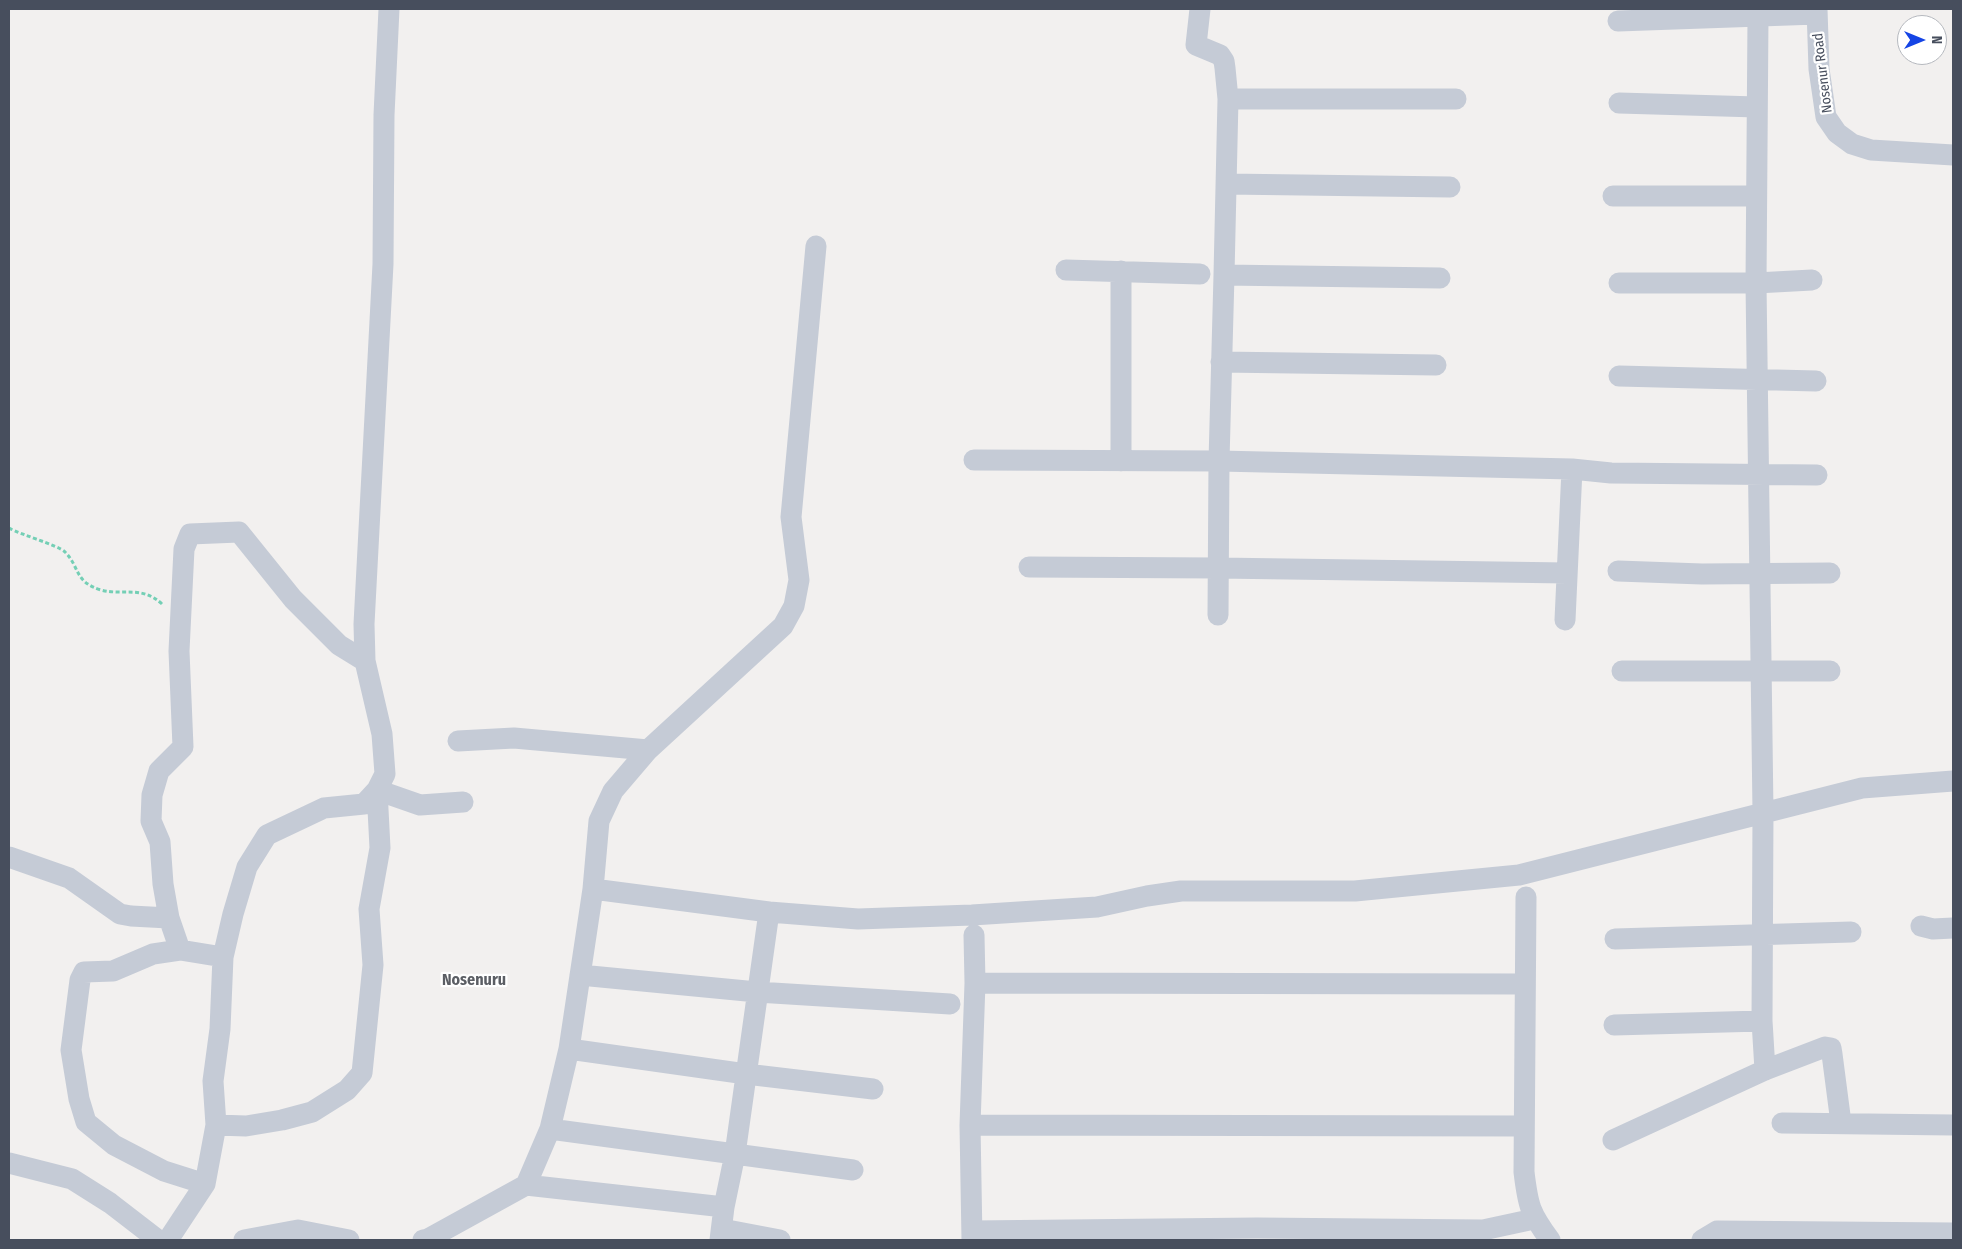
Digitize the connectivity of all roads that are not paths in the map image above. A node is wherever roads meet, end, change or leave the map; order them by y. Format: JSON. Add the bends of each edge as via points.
{"nodes":[{"id":1,"x":389,"y":9,"type":"edge"},
{"id":2,"x":1200,"y":9,"type":"edge"},
{"id":3,"x":1817,"y":11,"type":"edge"},
{"id":4,"x":1758,"y":17,"type":"junction"},
{"id":5,"x":1618,"y":21,"type":"dead end"},
{"id":6,"x":1228,"y":99,"type":"junction"},
{"id":7,"x":1456,"y":99,"type":"dead end"},
{"id":8,"x":1619,"y":103,"type":"dead end"},
{"id":9,"x":1757,"y":107,"type":"junction"},
{"id":10,"x":1953,"y":155,"type":"edge"},
{"id":11,"x":1227,"y":184,"type":"junction"},
{"id":12,"x":1450,"y":186,"type":"dead end"},
{"id":13,"x":1613,"y":196,"type":"dead end"},
{"id":14,"x":1756,"y":196,"type":"junction"},
{"id":15,"x":816,"y":246,"type":"dead end"},
{"id":16,"x":1066,"y":270,"type":"dead end"},
{"id":17,"x":1121,"y":271,"type":"junction"},
{"id":18,"x":1200,"y":274,"type":"dead end"},
{"id":19,"x":1224,"y":275,"type":"junction"},
{"id":20,"x":1440,"y":278,"type":"dead end"},
{"id":21,"x":1812,"y":280,"type":"dead end"},
{"id":22,"x":1619,"y":283,"type":"dead end"},
{"id":23,"x":1756,"y":283,"type":"junction"},
{"id":24,"x":1221,"y":362,"type":"junction"},
{"id":25,"x":1436,"y":365,"type":"dead end"},
{"id":26,"x":1619,"y":376,"type":"dead end"},
{"id":27,"x":1757,"y":381,"type":"junction"},
{"id":28,"x":1816,"y":381,"type":"dead end"},
{"id":29,"x":974,"y":460,"type":"dead end"},
{"id":30,"x":1121,"y":461,"type":"junction"},
{"id":31,"x":1219,"y":462,"type":"junction"},
{"id":32,"x":1572,"y":469,"type":"junction"},
{"id":33,"x":1758,"y":475,"type":"junction"},
{"id":34,"x":1817,"y":475,"type":"dead end"},
{"id":35,"x":1029,"y":567,"type":"dead end"},
{"id":36,"x":1218,"y":568,"type":"junction"},
{"id":37,"x":1618,"y":571,"type":"dead end"},
{"id":38,"x":1830,"y":572,"type":"dead end"},
{"id":39,"x":1567,"y":573,"type":"junction"},
{"id":40,"x":1760,"y":574,"type":"junction"},
{"id":41,"x":1218,"y":615,"type":"dead end"},
{"id":42,"x":1565,"y":620,"type":"dead end"},
{"id":43,"x":365,"y":661,"type":"junction"},
{"id":44,"x":1622,"y":671,"type":"dead end"},
{"id":45,"x":1830,"y":671,"type":"dead end"},
{"id":46,"x":1761,"y":672,"type":"junction"},
{"id":47,"x":458,"y":741,"type":"dead end"},
{"id":48,"x":648,"y":750,"type":"junction"},
{"id":49,"x":1953,"y":781,"type":"edge"},
{"id":50,"x":377,"y":790,"type":"junction"},
{"id":51,"x":463,"y":802,"type":"dead end"},
{"id":52,"x":1763,"y":812,"type":"junction"},
{"id":53,"x":9,"y":857,"type":"edge"},
{"id":54,"x":593,"y":889,"type":"junction"},
{"id":55,"x":1526,"y":897,"type":"dead end"},
{"id":56,"x":769,"y":912,"type":"junction"},
{"id":57,"x":169,"y":918,"type":"junction"},
{"id":58,"x":1921,"y":926,"type":"dead end"},
{"id":59,"x":1953,"y":928,"type":"edge"},
{"id":60,"x":1851,"y":932,"type":"dead end"},
{"id":61,"x":1762,"y":934,"type":"junction"},
{"id":62,"x":974,"y":935,"type":"dead end"},
{"id":63,"x":1615,"y":938,"type":"dead end"},
{"id":64,"x":180,"y":950,"type":"junction"},
{"id":65,"x":223,"y":957,"type":"junction"},
{"id":66,"x":580,"y":976,"type":"junction"},
{"id":67,"x":974,"y":983,"type":"junction"},
{"id":68,"x":1524,"y":984,"type":"junction"},
{"id":69,"x":757,"y":992,"type":"junction"},
{"id":70,"x":950,"y":1004,"type":"dead end"},
{"id":71,"x":1762,"y":1021,"type":"junction"},
{"id":72,"x":1614,"y":1025,"type":"dead end"},
{"id":73,"x":569,"y":1049,"type":"junction"},
{"id":74,"x":1765,"y":1070,"type":"junction"},
{"id":75,"x":746,"y":1074,"type":"junction"},
{"id":76,"x":873,"y":1089,"type":"dead end"},
{"id":77,"x":1782,"y":1123,"type":"dead end"},
{"id":78,"x":1840,"y":1123,"type":"junction"},
{"id":79,"x":1953,"y":1124,"type":"edge"},
{"id":80,"x":216,"y":1125,"type":"junction"},
{"id":81,"x":970,"y":1126,"type":"junction"},
{"id":82,"x":1524,"y":1126,"type":"junction"},
{"id":83,"x":550,"y":1129,"type":"junction"},
{"id":84,"x":1613,"y":1140,"type":"dead end"},
{"id":85,"x":735,"y":1154,"type":"junction"},
{"id":86,"x":9,"y":1163,"type":"edge"},
{"id":87,"x":854,"y":1170,"type":"dead end"},
{"id":88,"x":206,"y":1184,"type":"junction"},
{"id":89,"x":526,"y":1185,"type":"junction"},
{"id":90,"x":724,"y":1207,"type":"junction"},
{"id":91,"x":1534,"y":1219,"type":"junction"},
{"id":92,"x":1953,"y":1233,"type":"edge"},
{"id":93,"x":721,"y":1234,"type":"edge"},
{"id":94,"x":1476,"y":1235,"type":"edge"},
{"id":95,"x":972,"y":1236,"type":"edge"},
{"id":96,"x":158,"y":1240,"type":"edge"},
{"id":97,"x":168,"y":1240,"type":"edge"},
{"id":98,"x":244,"y":1240,"type":"edge"},
{"id":99,"x":349,"y":1240,"type":"edge"},
{"id":100,"x":427,"y":1240,"type":"edge"},
{"id":101,"x":780,"y":1240,"type":"edge"},
{"id":102,"x":1550,"y":1240,"type":"edge"},
{"id":103,"x":1702,"y":1240,"type":"edge"}],
"edges":[{"from":1,"to":43,"type":"street","via":[[384,115],[383,264],[364,624]]},
{"from":2,"to":6,"type":"street","via":[[1196,46],[1220,55],[1224,61]]},
{"from":3,"to":4,"type":"street"},
{"from":3,"to":10,"type":"street","name":"Nosenur Road","via":[[1819,69],[1826,117],[1837,133],[1852,144],[1870,150]]},
{"from":4,"to":5,"type":"street"},
{"from":4,"to":9,"type":"street"},
{"from":6,"to":7,"type":"street"},
{"from":6,"to":11,"type":"street"},
{"from":8,"to":9,"type":"street"},
{"from":9,"to":14,"type":"street"},
{"from":11,"to":12,"type":"street"},
{"from":11,"to":19,"type":"street"},
{"from":13,"to":14,"type":"street"},
{"from":14,"to":23,"type":"street"},
{"from":15,"to":48,"type":"street","via":[[790,517],[799,580],[794,606],[783,626]]},
{"from":16,"to":17,"type":"street"},
{"from":17,"to":18,"type":"street"},
{"from":17,"to":30,"type":"street"},
{"from":19,"to":20,"type":"street"},
{"from":19,"to":24,"type":"street"},
{"from":21,"to":23,"type":"street"},
{"from":22,"to":23,"type":"street"},
{"from":23,"to":27,"type":"street"},
{"from":24,"to":25,"type":"street"},
{"from":24,"to":31,"type":"street"},
{"from":26,"to":27,"type":"street"},
{"from":27,"to":28,"type":"street"},
{"from":27,"to":33,"type":"street"},
{"from":29,"to":30,"type":"street"},
{"from":30,"to":31,"type":"street"},
{"from":31,"to":32,"type":"street"},
{"from":31,"to":36,"type":"street"},
{"from":32,"to":33,"type":"street","via":[[1611,473]]},
{"from":32,"to":39,"type":"street"},
{"from":33,"to":34,"type":"street"},
{"from":33,"to":40,"type":"street"},
{"from":35,"to":36,"type":"street"},
{"from":36,"to":39,"type":"street"},
{"from":36,"to":41,"type":"street"},
{"from":37,"to":40,"type":"street"},
{"from":38,"to":40,"type":"street"},
{"from":39,"to":42,"type":"street"},
{"from":40,"to":46,"type":"street"},
{"from":43,"to":50,"type":"street","via":[[382,734],[385,774]]},
{"from":43,"to":57,"type":"street","via":[[339,645],[293,599],[239,532],[190,534],[184,549],[179,651],[183,747],[159,771],[150,821],[160,842]]},
{"from":44,"to":46,"type":"street"},
{"from":45,"to":46,"type":"street"},
{"from":46,"to":52,"type":"street"},
{"from":47,"to":48,"type":"street","via":[[514,738]]},
{"from":48,"to":54,"type":"street","via":[[613,791],[599,821]]},
{"from":49,"to":52,"type":"street","via":[[1862,788]]},
{"from":50,"to":51,"type":"street","via":[[420,805]]},
{"from":50,"to":65,"type":"street","via":[[364,804],[324,808],[267,835],[247,867]]},
{"from":50,"to":80,"type":"street","via":[[380,848],[370,909],[373,964],[362,1073],[347,1090],[312,1112],[246,1126]]},
{"from":52,"to":56,"type":"street","via":[[1519,875],[1355,891],[1180,891],[1097,907],[972,915],[858,919]]},
{"from":52,"to":61,"type":"street"},
{"from":53,"to":57,"type":"street","via":[[69,878],[120,914]]},
{"from":54,"to":56,"type":"street"},
{"from":54,"to":66,"type":"street"},
{"from":55,"to":68,"type":"street"},
{"from":56,"to":69,"type":"street"},
{"from":57,"to":64,"type":"street"},
{"from":58,"to":59,"type":"street"},
{"from":60,"to":61,"type":"street"},
{"from":61,"to":63,"type":"street"},
{"from":61,"to":71,"type":"street"},
{"from":62,"to":67,"type":"street"},
{"from":64,"to":65,"type":"street"},
{"from":64,"to":88,"type":"street","via":[[153,954],[113,971],[84,972],[80,980],[72,1050],[78,1099],[86,1122],[114,1144],[164,1171]]},
{"from":65,"to":80,"type":"street","via":[[220,1029],[212,1081]]},
{"from":66,"to":69,"type":"street"},
{"from":66,"to":73,"type":"street"},
{"from":67,"to":68,"type":"street"},
{"from":67,"to":81,"type":"street"},
{"from":68,"to":82,"type":"street"},
{"from":69,"to":70,"type":"street"},
{"from":69,"to":75,"type":"street"},
{"from":71,"to":72,"type":"street"},
{"from":71,"to":74,"type":"street"},
{"from":73,"to":75,"type":"street"},
{"from":73,"to":83,"type":"street"},
{"from":74,"to":78,"type":"street","via":[[1825,1047],[1831,1048]]},
{"from":74,"to":84,"type":"street"},
{"from":75,"to":76,"type":"street"},
{"from":75,"to":85,"type":"street"},
{"from":77,"to":78,"type":"street"},
{"from":78,"to":79,"type":"street"},
{"from":80,"to":88,"type":"street"},
{"from":81,"to":82,"type":"street"},
{"from":81,"to":95,"type":"street"},
{"from":82,"to":91,"type":"street","via":[[1524,1172]]},
{"from":83,"to":85,"type":"street"},
{"from":83,"to":89,"type":"street"},
{"from":85,"to":87,"type":"street"},
{"from":85,"to":90,"type":"street"},
{"from":86,"to":96,"type":"street","via":[[72,1179]]},
{"from":88,"to":97,"type":"street"},
{"from":89,"to":90,"type":"street"},
{"from":89,"to":100,"type":"street"},
{"from":90,"to":93,"type":"street"},
{"from":91,"to":94,"type":"street"},
{"from":91,"to":102,"type":"street"},
{"from":92,"to":103,"type":"street","via":[[1716,1231]]},
{"from":93,"to":101,"type":"street"},
{"from":94,"to":95,"type":"street","via":[[1257,1228]]},
{"from":98,"to":99,"type":"street","via":[[298,1230]]}]}
